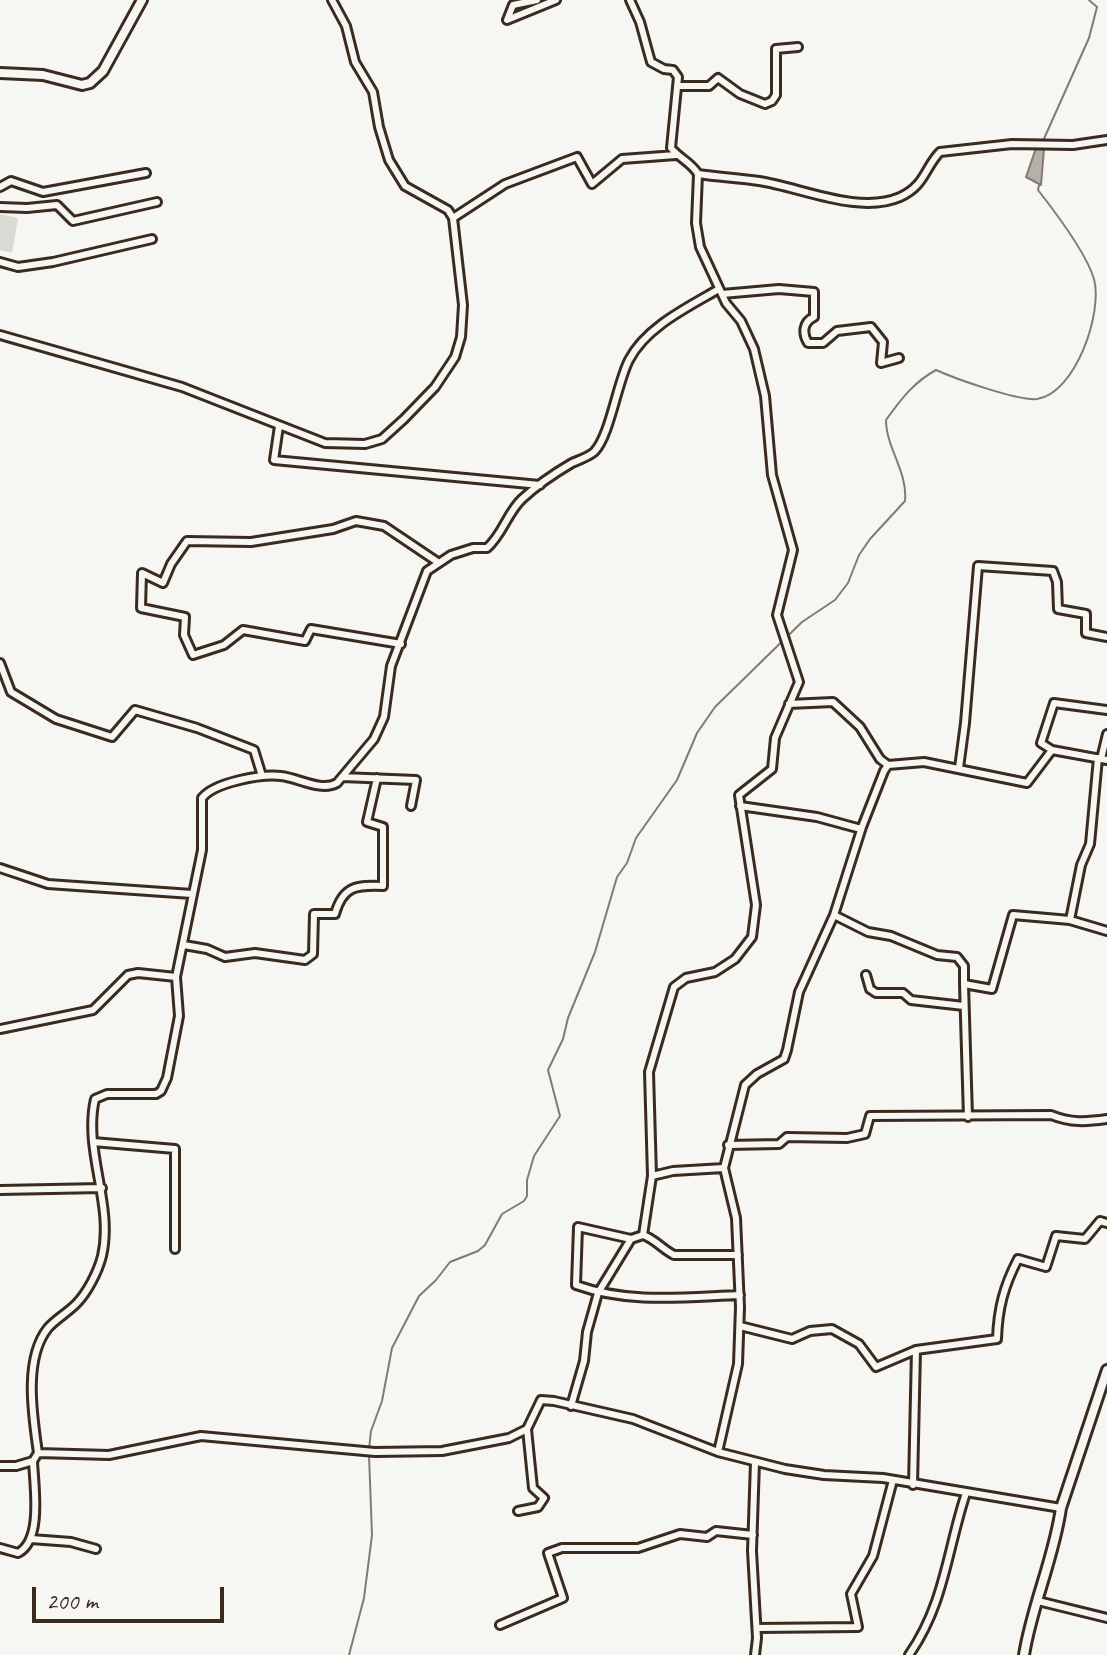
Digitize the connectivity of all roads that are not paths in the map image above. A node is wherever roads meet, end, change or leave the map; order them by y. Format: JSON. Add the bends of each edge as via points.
{"nodes":[{"id":1,"x":142,"y":0,"type":"edge"},
{"id":2,"x":332,"y":0,"type":"edge"},
{"id":3,"x":537,"y":0,"type":"edge"},
{"id":4,"x":556,"y":0,"type":"edge"},
{"id":5,"x":630,"y":0,"type":"edge"},
{"id":6,"x":798,"y":47,"type":"dead end"},
{"id":7,"x":0,"y":73,"type":"edge"},
{"id":8,"x":678,"y":86,"type":"junction"},
{"id":9,"x":1107,"y":140,"type":"edge"},
{"id":10,"x":676,"y":155,"type":"junction"},
{"id":11,"x":146,"y":173,"type":"dead end"},
{"id":12,"x":698,"y":174,"type":"junction"},
{"id":13,"x":0,"y":187,"type":"edge"},
{"id":14,"x":157,"y":202,"type":"dead end"},
{"id":15,"x":0,"y":207,"type":"edge"},
{"id":16,"x":453,"y":218,"type":"junction"},
{"id":17,"x":152,"y":239,"type":"dead end"},
{"id":18,"x":0,"y":262,"type":"edge"},
{"id":19,"x":720,"y":291,"type":"junction"},
{"id":20,"x":0,"y":335,"type":"edge"},
{"id":21,"x":899,"y":358,"type":"dead end"},
{"id":22,"x":279,"y":426,"type":"junction"},
{"id":23,"x":540,"y":485,"type":"junction"},
{"id":24,"x":439,"y":563,"type":"junction"},
{"id":25,"x":1107,"y":637,"type":"edge"},
{"id":26,"x":401,"y":644,"type":"junction"},
{"id":27,"x":0,"y":663,"type":"edge"},
{"id":28,"x":789,"y":704,"type":"junction"},
{"id":29,"x":1107,"y":710,"type":"edge"},
{"id":30,"x":1107,"y":734,"type":"edge"},
{"id":31,"x":1052,"y":750,"type":"junction"},
{"id":32,"x":1102,"y":759,"type":"edge"},
{"id":33,"x":888,"y":765,"type":"junction"},
{"id":34,"x":959,"y":768,"type":"junction"},
{"id":35,"x":262,"y":776,"type":"junction"},
{"id":36,"x":342,"y":777,"type":"junction"},
{"id":37,"x":377,"y":778,"type":"junction"},
{"id":38,"x":411,"y":806,"type":"dead end"},
{"id":39,"x":740,"y":806,"type":"junction"},
{"id":40,"x":861,"y":829,"type":"junction"},
{"id":41,"x":0,"y":868,"type":"edge"},
{"id":42,"x":192,"y":894,"type":"junction"},
{"id":43,"x":834,"y":915,"type":"junction"},
{"id":44,"x":1070,"y":920,"type":"junction"},
{"id":45,"x":1107,"y":931,"type":"edge"},
{"id":46,"x":184,"y":945,"type":"junction"},
{"id":47,"x":866,"y":975,"type":"dead end"},
{"id":48,"x":176,"y":977,"type":"junction"},
{"id":49,"x":964,"y":984,"type":"junction"},
{"id":50,"x":964,"y":1006,"type":"junction"},
{"id":51,"x":0,"y":1029,"type":"edge"},
{"id":52,"x":968,"y":1117,"type":"junction"},
{"id":53,"x":1107,"y":1119,"type":"edge"},
{"id":54,"x":93,"y":1142,"type":"junction"},
{"id":55,"x":728,"y":1145,"type":"junction"},
{"id":56,"x":724,"y":1168,"type":"junction"},
{"id":57,"x":652,"y":1176,"type":"junction"},
{"id":58,"x":102,"y":1188,"type":"junction"},
{"id":59,"x":0,"y":1190,"type":"edge"},
{"id":60,"x":1107,"y":1223,"type":"edge"},
{"id":61,"x":643,"y":1235,"type":"junction"},
{"id":62,"x":631,"y":1239,"type":"junction"},
{"id":63,"x":175,"y":1249,"type":"dead end"},
{"id":64,"x":738,"y":1255,"type":"junction"},
{"id":65,"x":598,"y":1293,"type":"junction"},
{"id":66,"x":740,"y":1295,"type":"junction"},
{"id":67,"x":740,"y":1326,"type":"junction"},
{"id":68,"x":916,"y":1350,"type":"junction"},
{"id":69,"x":1107,"y":1370,"type":"edge"},
{"id":70,"x":571,"y":1406,"type":"junction"},
{"id":71,"x":527,"y":1429,"type":"junction"},
{"id":72,"x":718,"y":1452,"type":"junction"},
{"id":73,"x":38,"y":1453,"type":"junction"},
{"id":74,"x":33,"y":1461,"type":"junction"},
{"id":75,"x":755,"y":1462,"type":"junction"},
{"id":76,"x":0,"y":1466,"type":"edge"},
{"id":77,"x":893,"y":1480,"type":"junction"},
{"id":78,"x":913,"y":1485,"type":"junction"},
{"id":79,"x":966,"y":1493,"type":"junction"},
{"id":80,"x":1061,"y":1508,"type":"junction"},
{"id":81,"x":518,"y":1511,"type":"dead end"},
{"id":82,"x":753,"y":1535,"type":"junction"},
{"id":83,"x":31,"y":1539,"type":"junction"},
{"id":84,"x":0,"y":1548,"type":"edge"},
{"id":85,"x":96,"y":1549,"type":"dead end"},
{"id":86,"x":1038,"y":1601,"type":"junction"},
{"id":87,"x":1107,"y":1618,"type":"edge"},
{"id":88,"x":500,"y":1625,"type":"dead end"},
{"id":89,"x":757,"y":1628,"type":"junction"},
{"id":90,"x":755,"y":1655,"type":"edge"},
{"id":91,"x":909,"y":1655,"type":"edge"},
{"id":92,"x":1024,"y":1655,"type":"edge"}],
"edges":[{"from":1,"to":7,"type":"main road","via":[[103,71],[90,83]]},
{"from":2,"to":16,"type":"street","via":[[346,26],[355,62],[373,92],[389,160],[405,186]]},
{"from":3,"to":4,"type":"street","via":[[513,5],[507,20]]},
{"from":5,"to":8,"type":"street","via":[[651,62],[673,70]]},
{"from":6,"to":8,"type":"street","via":[[776,49],[776,95],[765,104],[718,78],[709,86]]},
{"from":8,"to":10,"type":"street","via":[[671,134]]},
{"from":9,"to":12,"type":"street","via":[[940,152],[918,184],[899,198],[868,202]]},
{"from":10,"to":12,"type":"street"},
{"from":10,"to":16,"type":"street","via":[[622,159],[592,184],[577,157],[505,184]]},
{"from":11,"to":13,"type":"street","via":[[43,192],[11,181]]},
{"from":12,"to":19,"type":"street","via":[[700,247]]},
{"from":14,"to":15,"type":"street","via":[[73,221],[57,205]]},
{"from":16,"to":22,"type":"street","via":[[463,305],[461,337],[435,387],[382,439],[365,444],[325,443]]},
{"from":17,"to":18,"type":"street","via":[[53,262],[18,267]]},
{"from":19,"to":21,"type":"street","via":[[814,292],[814,317],[805,326],[808,343],[823,343],[837,331],[871,327],[883,342],[881,363]]},
{"from":19,"to":23,"type":"street","via":[[636,347],[594,451]]},
{"from":19,"to":28,"type":"street","via":[[754,349],[765,396],[772,475],[793,550],[777,615],[799,682]]},
{"from":20,"to":22,"type":"street","via":[[182,387]]},
{"from":22,"to":23,"type":"street","via":[[274,460]]},
{"from":23,"to":24,"type":"street","via":[[517,504],[498,539],[487,548],[473,548]]},
{"from":24,"to":26,"type":"street","via":[[427,571]]},
{"from":24,"to":26,"type":"street","via":[[384,526],[356,521],[251,542],[187,541],[163,583],[142,573],[141,608],[185,617],[184,635],[193,655],[224,645],[243,630],[305,641],[311,629]]},
{"from":25,"to":34,"type":"street","via":[[1086,633],[1086,614],[1058,609],[1053,571],[978,566]]},
{"from":26,"to":36,"type":"street","via":[[391,666],[384,717],[374,739]]},
{"from":27,"to":35,"type":"street","via":[[11,692],[56,719],[112,737],[135,710],[254,750]]},
{"from":28,"to":33,"type":"street","via":[[833,702]]},
{"from":28,"to":39,"type":"street","via":[[775,738],[772,769],[739,795]]},
{"from":29,"to":31,"type":"street","via":[[1054,703],[1041,743]]},
{"from":30,"to":32,"type":"street"},
{"from":31,"to":32,"type":"street"},
{"from":31,"to":34,"type":"street","via":[[1027,783]]},
{"from":32,"to":44,"type":"street","via":[[1090,844]]},
{"from":33,"to":34,"type":"street","via":[[924,762]]},
{"from":33,"to":40,"type":"street"},
{"from":35,"to":36,"type":"street","via":[[323,786],[334,786]]},
{"from":35,"to":42,"type":"street","via":[[228,784],[202,798],[203,838]]},
{"from":36,"to":37,"type":"street"},
{"from":37,"to":38,"type":"street","via":[[416,780]]},
{"from":37,"to":46,"type":"street","via":[[367,822],[383,827],[383,886],[346,891],[335,914],[314,914],[313,954],[305,960],[255,953],[225,957]]},
{"from":39,"to":40,"type":"street"},
{"from":39,"to":57,"type":"street","via":[[756,905],[752,937],[735,959],[715,972],[686,978],[674,987],[649,1072]]},
{"from":40,"to":43,"type":"street"},
{"from":41,"to":42,"type":"street","via":[[48,884]]},
{"from":42,"to":46,"type":"street"},
{"from":43,"to":49,"type":"street","via":[[868,932],[957,957],[964,966]]},
{"from":43,"to":55,"type":"street","via":[[799,992],[784,1059],[745,1085]]},
{"from":44,"to":45,"type":"street"},
{"from":44,"to":49,"type":"street","via":[[1013,915],[992,989]]},
{"from":46,"to":48,"type":"street"},
{"from":47,"to":50,"type":"street","via":[[876,993]]},
{"from":48,"to":51,"type":"street","via":[[128,975],[93,1010]]},
{"from":48,"to":54,"type":"street","via":[[179,1016],[161,1091],[95,1099]]},
{"from":49,"to":50,"type":"street"},
{"from":50,"to":52,"type":"street"},
{"from":52,"to":53,"type":"street","via":[[1051,1115],[1076,1123]]},
{"from":52,"to":55,"type":"street","via":[[870,1116],[865,1134],[847,1138],[787,1137],[779,1144]]},
{"from":54,"to":58,"type":"street"},
{"from":54,"to":63,"type":"street","via":[[175,1149]]},
{"from":55,"to":56,"type":"street"},
{"from":56,"to":57,"type":"street"},
{"from":56,"to":64,"type":"street"},
{"from":57,"to":61,"type":"street"},
{"from":58,"to":59,"type":"street"},
{"from":58,"to":73,"type":"street","via":[[101,1258],[77,1303],[45,1332],[37,1355],[29,1395]]},
{"from":60,"to":68,"type":"street","via":[[1100,1221],[1085,1239],[1056,1236],[1046,1267],[1018,1259],[1003,1289],[997,1339]]},
{"from":61,"to":62,"type":"street"},
{"from":61,"to":64,"type":"street","via":[[674,1255]]},
{"from":62,"to":65,"type":"street"},
{"from":62,"to":65,"type":"street","via":[[578,1227],[576,1285]]},
{"from":64,"to":66,"type":"street"},
{"from":65,"to":66,"type":"street","via":[[636,1298]]},
{"from":65,"to":70,"type":"street"},
{"from":66,"to":67,"type":"street"},
{"from":67,"to":68,"type":"street","via":[[792,1339],[832,1329],[859,1344],[876,1367]]},
{"from":67,"to":72,"type":"street","via":[[738,1364]]},
{"from":68,"to":78,"type":"street"},
{"from":69,"to":80,"type":"main road"},
{"from":70,"to":71,"type":"street","via":[[541,1400]]},
{"from":70,"to":72,"type":"street","via":[[633,1419]]},
{"from":71,"to":73,"type":"street","via":[[509,1438],[442,1451],[357,1451],[201,1436],[109,1455]]},
{"from":71,"to":81,"type":"street","via":[[533,1488],[544,1498],[538,1507]]},
{"from":72,"to":75,"type":"street"},
{"from":73,"to":74,"type":"street"},
{"from":74,"to":76,"type":"street"},
{"from":74,"to":83,"type":"street"},
{"from":75,"to":77,"type":"street"},
{"from":75,"to":82,"type":"street"},
{"from":77,"to":78,"type":"street"},
{"from":77,"to":89,"type":"street","via":[[873,1556],[851,1594],[858,1627]]},
{"from":78,"to":79,"type":"street"},
{"from":79,"to":80,"type":"street"},
{"from":79,"to":91,"type":"street","via":[[937,1603]]},
{"from":80,"to":86,"type":"main road"},
{"from":82,"to":88,"type":"street","via":[[716,1531],[707,1537],[680,1534],[638,1548],[562,1548],[548,1553],[563,1598]]},
{"from":82,"to":89,"type":"street"},
{"from":83,"to":84,"type":"street","via":[[18,1553]]},
{"from":83,"to":85,"type":"street"},
{"from":86,"to":87,"type":"street"},
{"from":86,"to":92,"type":"main road"},
{"from":89,"to":90,"type":"street"}]}
